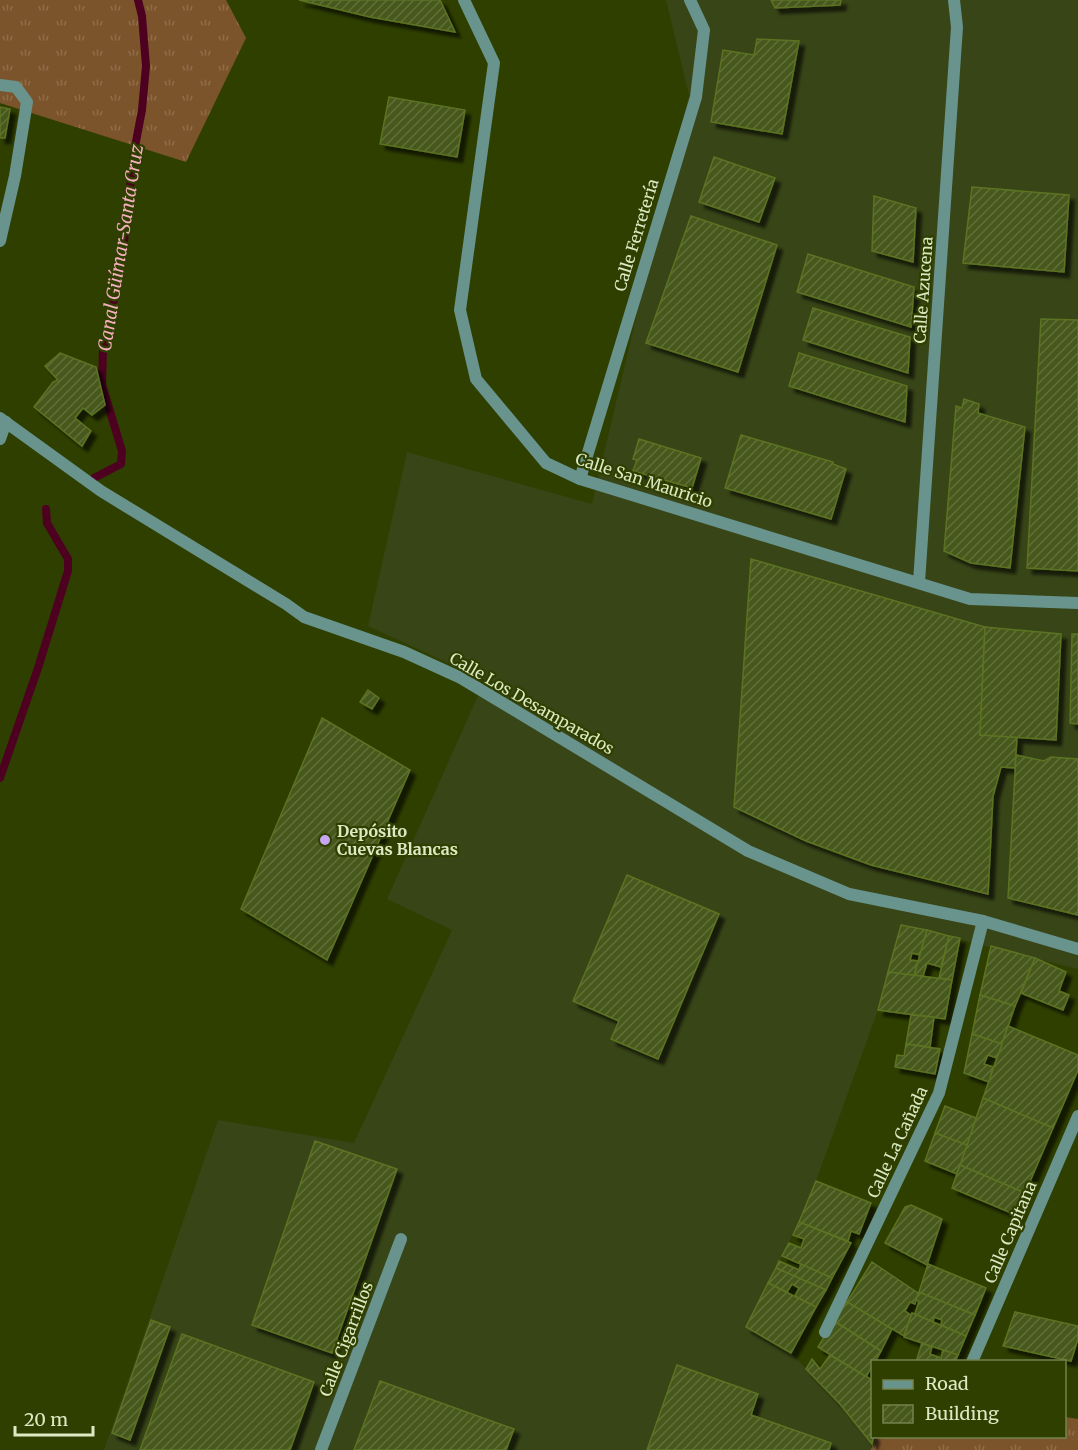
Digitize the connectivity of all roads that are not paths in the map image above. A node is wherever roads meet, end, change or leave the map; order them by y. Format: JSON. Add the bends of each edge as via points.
{"nodes":[{"id":1,"x":464,"y":0,"type":"edge"},
{"id":2,"x":690,"y":0,"type":"edge"},
{"id":3,"x":954,"y":0,"type":"edge"},
{"id":4,"x":0,"y":85,"type":"edge"},
{"id":5,"x":0,"y":242,"type":"edge"},
{"id":6,"x":3,"y":420,"type":"edge"},
{"id":7,"x":0,"y":439,"type":"edge"},
{"id":8,"x":580,"y":479,"type":"junction"},
{"id":9,"x":919,"y":582,"type":"junction"},
{"id":10,"x":1078,"y":603,"type":"edge"},
{"id":11,"x":982,"y":921,"type":"junction"},
{"id":12,"x":1078,"y":949,"type":"edge"},
{"id":13,"x":1078,"y":1116,"type":"edge"},
{"id":14,"x":401,"y":1239,"type":"dead end"},
{"id":15,"x":825,"y":1332,"type":"dead end"},
{"id":16,"x":973,"y":1360,"type":"edge"},
{"id":17,"x":321,"y":1450,"type":"edge"}],
"edges":[{"from":1,"to":8,"type":"street","name":"Calle San Mauricio","via":[[494,63],[460,310],[476,379],[546,464]]},
{"from":2,"to":8,"type":"street","name":"Calle Ferretería","via":[[704,30],[696,97]]},
{"from":3,"to":9,"type":"street","name":"Calle Azucena","via":[[957,27]]},
{"from":4,"to":5,"type":"street","via":[[16,87],[27,102]]},
{"from":6,"to":7,"type":"street"},
{"from":6,"to":11,"type":"street","name":"Calle Los Desamparados","via":[[101,491],[304,617],[404,652],[461,678],[748,851],[849,894]]},
{"from":8,"to":9,"type":"street","name":"Calle San Mauricio"},
{"from":9,"to":10,"type":"street","name":"Calle San Mauricio","via":[[970,599]]},
{"from":11,"to":12,"type":"street","name":"Calle Los Desamparados"},
{"from":11,"to":15,"type":"street","name":"Calle La Cañada","via":[[939,1094]]},
{"from":13,"to":16,"type":"street","name":"Calle Capitana"},
{"from":14,"to":17,"type":"street","name":"Calle Cigarrillos"}]}
